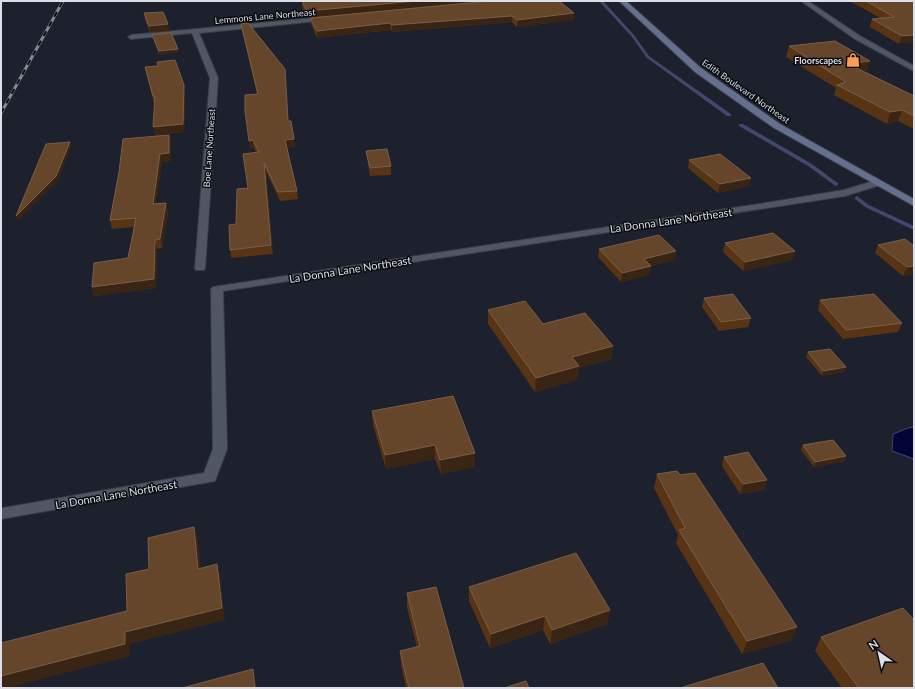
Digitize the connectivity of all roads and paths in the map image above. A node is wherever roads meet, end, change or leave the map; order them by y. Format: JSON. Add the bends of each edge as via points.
{"nodes":[{"id":1,"x":622,"y":1,"type":"edge"},
{"id":2,"x":804,"y":1,"type":"edge"},
{"id":3,"x":330,"y":19,"type":"edge"},
{"id":4,"x":195,"y":32,"type":"junction"},
{"id":5,"x":131,"y":37,"type":"dead end"},
{"id":6,"x":914,"y":69,"type":"edge"},
{"id":7,"x":877,"y":182,"type":"junction"},
{"id":8,"x":914,"y":203,"type":"edge"},
{"id":9,"x":200,"y":268,"type":"dead end"},
{"id":10,"x":4,"y":514,"type":"dead end"}],
"edges":[{"from":1,"to":7,"type":"street","name":"Edith Boulevard Northeast","via":[[698,70],[777,126]]},
{"from":2,"to":6,"type":"street","via":[[868,44]]},
{"from":3,"to":4,"type":"street","name":"Lemmons Lane Northeast"},
{"from":4,"to":5,"type":"street","name":"Lemmons Lane Northeast"},
{"from":4,"to":9,"type":"street","name":"Boe Lane Northeast","via":[[214,78]]},
{"from":7,"to":8,"type":"street","name":"Edith Boulevard Northeast"},
{"from":7,"to":10,"type":"street","name":"La Donna Lane Northeast","via":[[845,193],[772,205],[217,289],[220,448],[210,477]]}]}
